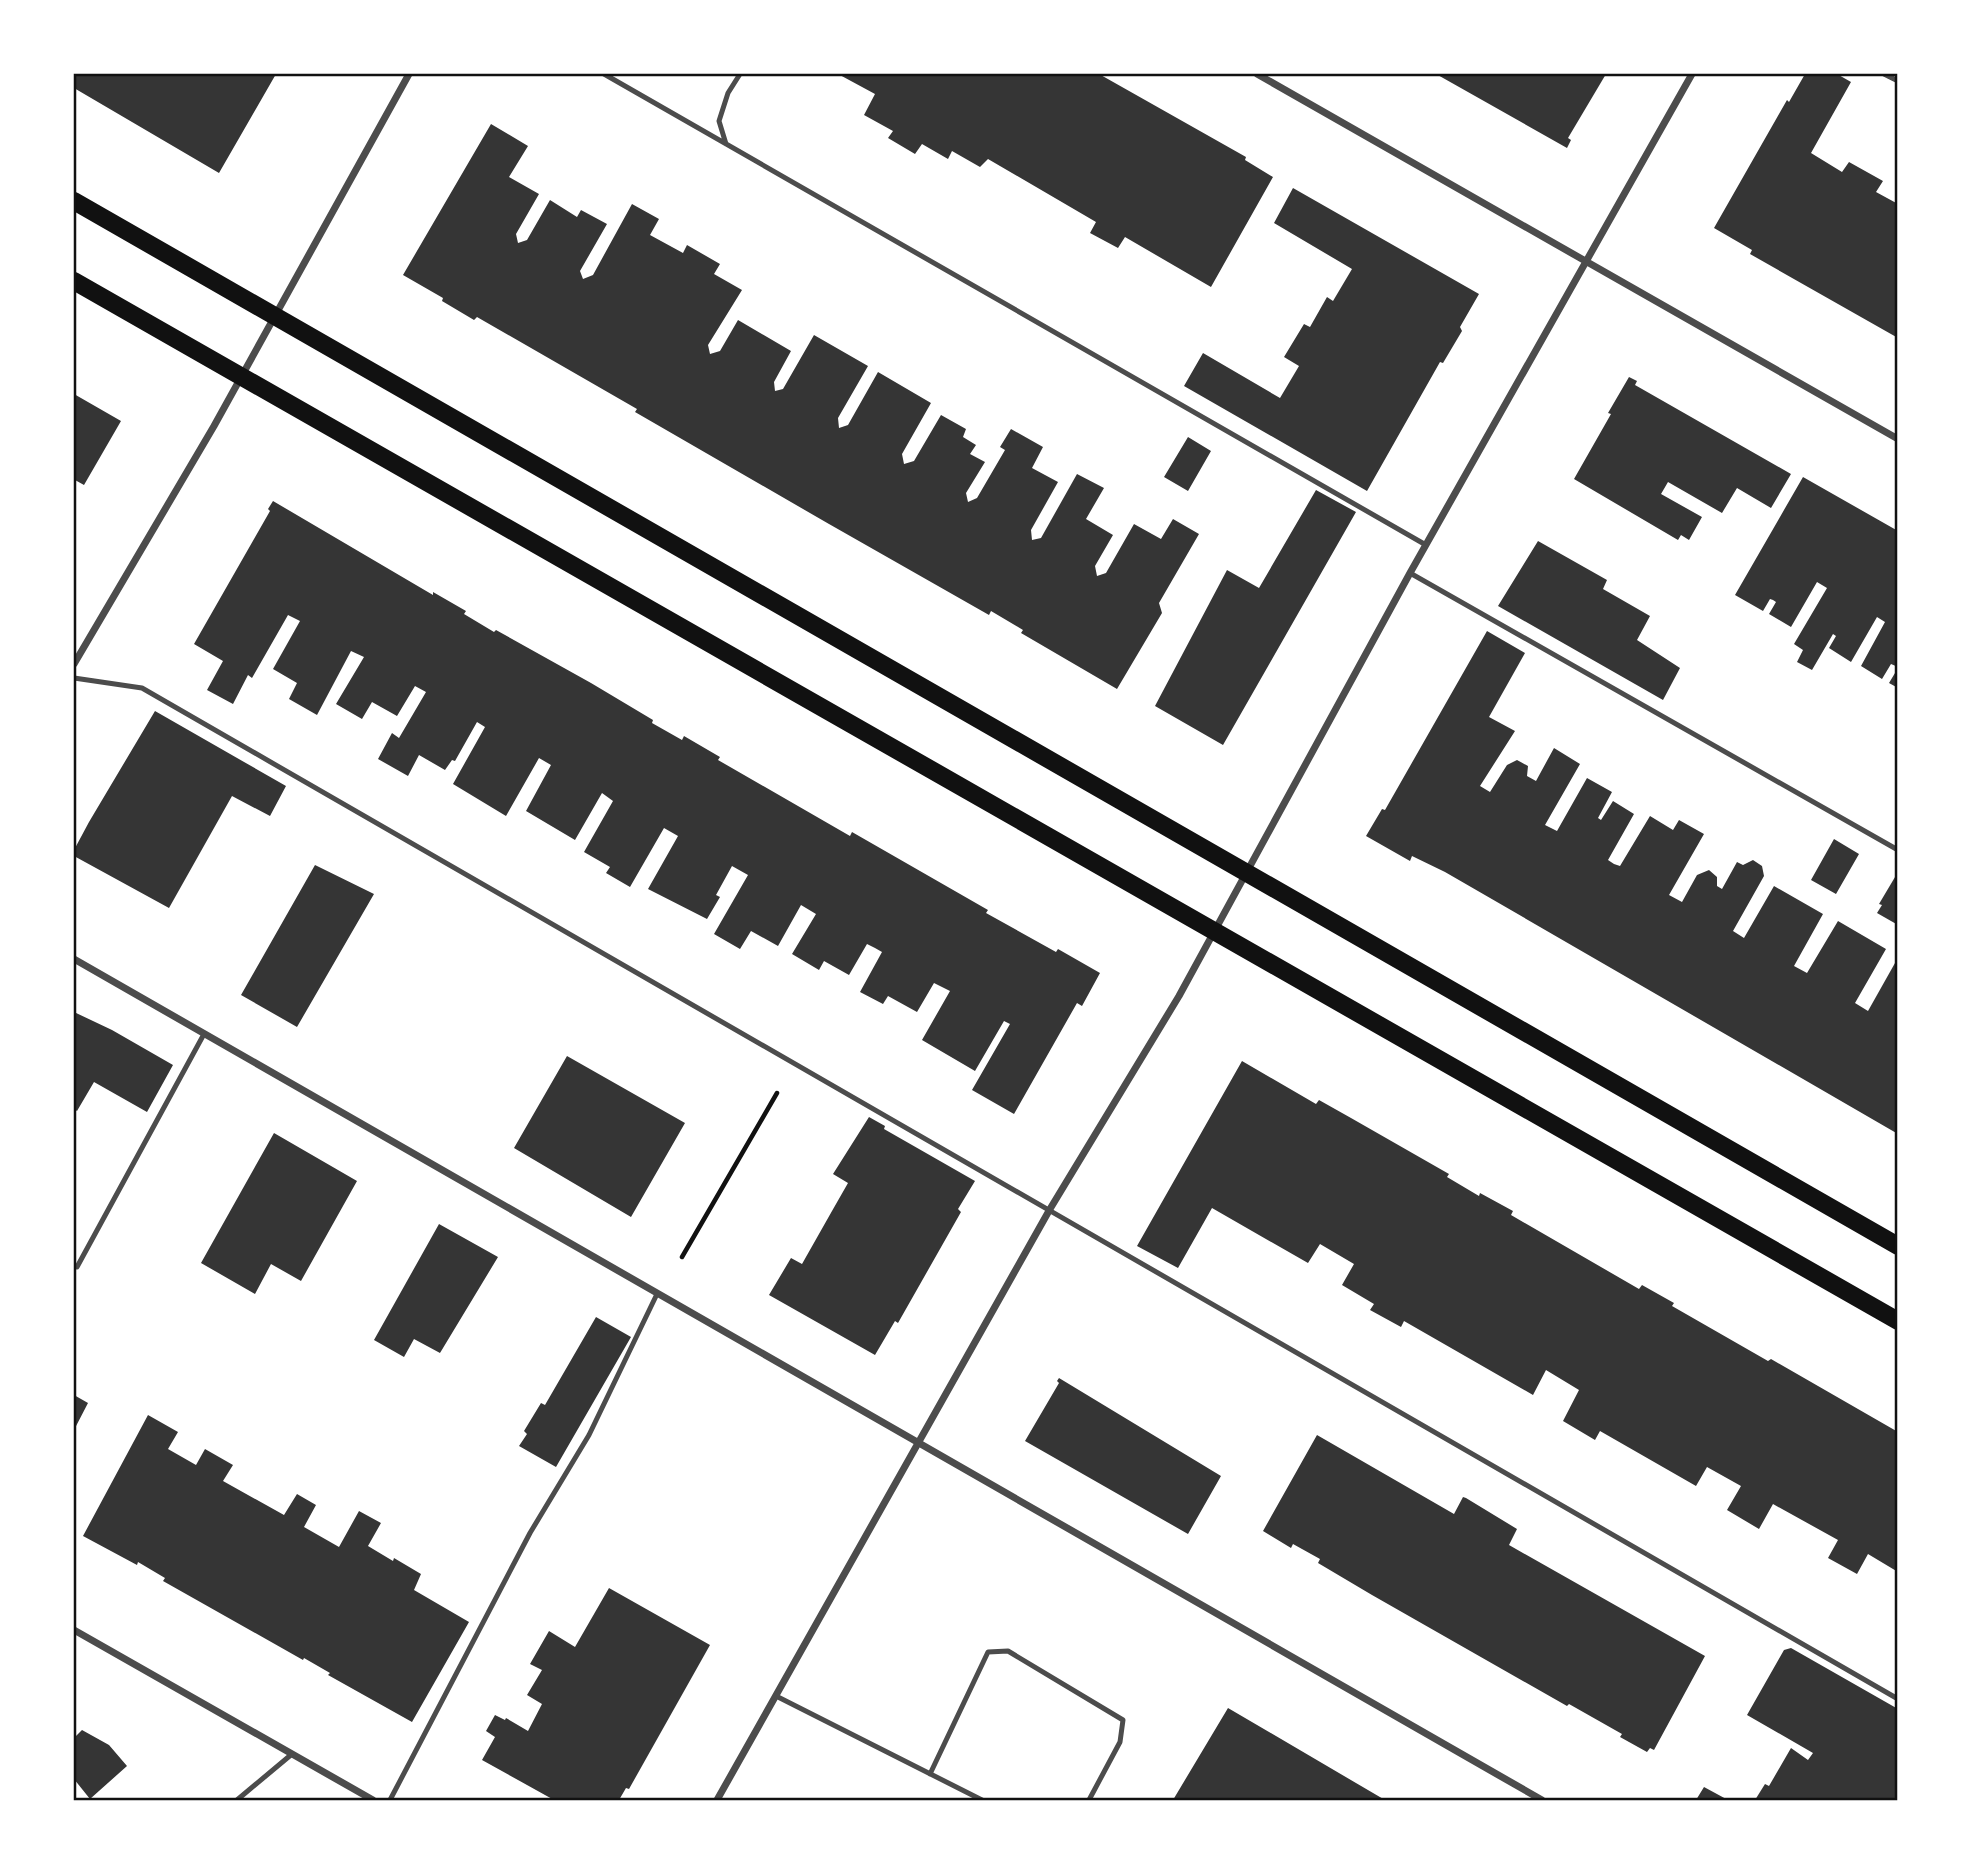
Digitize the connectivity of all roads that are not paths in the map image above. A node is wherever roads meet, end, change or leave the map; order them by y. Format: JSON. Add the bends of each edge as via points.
{"nodes":[{"id":1,"x":409,"y":74,"type":"edge"},
{"id":2,"x":604,"y":74,"type":"edge"},
{"id":3,"x":740,"y":74,"type":"edge"},
{"id":4,"x":1257,"y":74,"type":"edge"},
{"id":5,"x":1692,"y":74,"type":"edge"},
{"id":6,"x":1884,"y":74,"type":"edge"},
{"id":7,"x":1898,"y":81,"type":"edge"},
{"id":8,"x":726,"y":144,"type":"junction"},
{"id":9,"x":74,"y":201,"type":"edge"},
{"id":10,"x":1585,"y":262,"type":"junction"},
{"id":11,"x":74,"y":281,"type":"edge"},
{"id":12,"x":273,"y":316,"type":"junction"},
{"id":13,"x":241,"y":377,"type":"junction"},
{"id":14,"x":1898,"y":439,"type":"edge"},
{"id":15,"x":1426,"y":545,"type":"junction"},
{"id":16,"x":1410,"y":573,"type":"junction"},
{"id":17,"x":74,"y":664,"type":"edge"},
{"id":18,"x":74,"y":678,"type":"edge"},
{"id":19,"x":1898,"y":850,"type":"edge"},
{"id":20,"x":1246,"y":871,"type":"junction"},
{"id":21,"x":1215,"y":930,"type":"junction"},
{"id":22,"x":74,"y":959,"type":"edge"},
{"id":23,"x":204,"y":1034,"type":"junction"},
{"id":24,"x":1050,"y":1209,"type":"junction"},
{"id":25,"x":1898,"y":1246,"type":"edge"},
{"id":26,"x":77,"y":1267,"type":"dead end"},
{"id":27,"x":657,"y":1294,"type":"junction"},
{"id":28,"x":1898,"y":1321,"type":"edge"},
{"id":29,"x":918,"y":1443,"type":"junction"},
{"id":30,"x":74,"y":1630,"type":"edge"},
{"id":31,"x":776,"y":1696,"type":"junction"},
{"id":32,"x":1898,"y":1699,"type":"edge"},
{"id":33,"x":292,"y":1754,"type":"junction"},
{"id":34,"x":930,"y":1774,"type":"junction"},
{"id":35,"x":237,"y":1801,"type":"edge"},
{"id":36,"x":373,"y":1801,"type":"edge"},
{"id":37,"x":390,"y":1801,"type":"edge"},
{"id":38,"x":717,"y":1801,"type":"edge"},
{"id":39,"x":982,"y":1801,"type":"edge"},
{"id":40,"x":1089,"y":1801,"type":"edge"},
{"id":41,"x":1542,"y":1801,"type":"edge"}],
"edges":[{"from":1,"to":12,"type":"street"},
{"from":2,"to":8,"type":"lane"},
{"from":3,"to":8,"type":"lane","via":[[719,121]]},
{"from":4,"to":10,"type":"street"},
{"from":5,"to":10,"type":"street"},
{"from":6,"to":7,"type":"lane"},
{"from":8,"to":15,"type":"lane"},
{"from":9,"to":12,"type":"main road"},
{"from":10,"to":14,"type":"street"},
{"from":10,"to":15,"type":"street"},
{"from":11,"to":13,"type":"main road"},
{"from":12,"to":13,"type":"street"},
{"from":12,"to":20,"type":"main road"},
{"from":13,"to":17,"type":"street"},
{"from":13,"to":21,"type":"main road"},
{"from":15,"to":16,"type":"street"},
{"from":16,"to":19,"type":"lane"},
{"from":16,"to":20,"type":"street"},
{"from":18,"to":24,"type":"lane","via":[[142,688]]},
{"from":20,"to":21,"type":"street"},
{"from":20,"to":25,"type":"main road"},
{"from":21,"to":24,"type":"street"},
{"from":21,"to":28,"type":"main road"},
{"from":22,"to":23,"type":"street"},
{"from":23,"to":26,"type":"lane"},
{"from":23,"to":27,"type":"street"},
{"from":24,"to":29,"type":"street"},
{"from":24,"to":32,"type":"lane"},
{"from":27,"to":29,"type":"street"},
{"from":27,"to":37,"type":"lane","via":[[589,1435],[530,1533]]},
{"from":29,"to":31,"type":"street"},
{"from":29,"to":41,"type":"street"},
{"from":30,"to":33,"type":"street"},
{"from":31,"to":34,"type":"lane"},
{"from":31,"to":38,"type":"street"},
{"from":33,"to":35,"type":"lane"},
{"from":33,"to":36,"type":"street"},
{"from":34,"to":39,"type":"lane"},
{"from":34,"to":40,"type":"lane","via":[[988,1652],[1007,1651],[1123,1720],[1121,1742]]}]}
